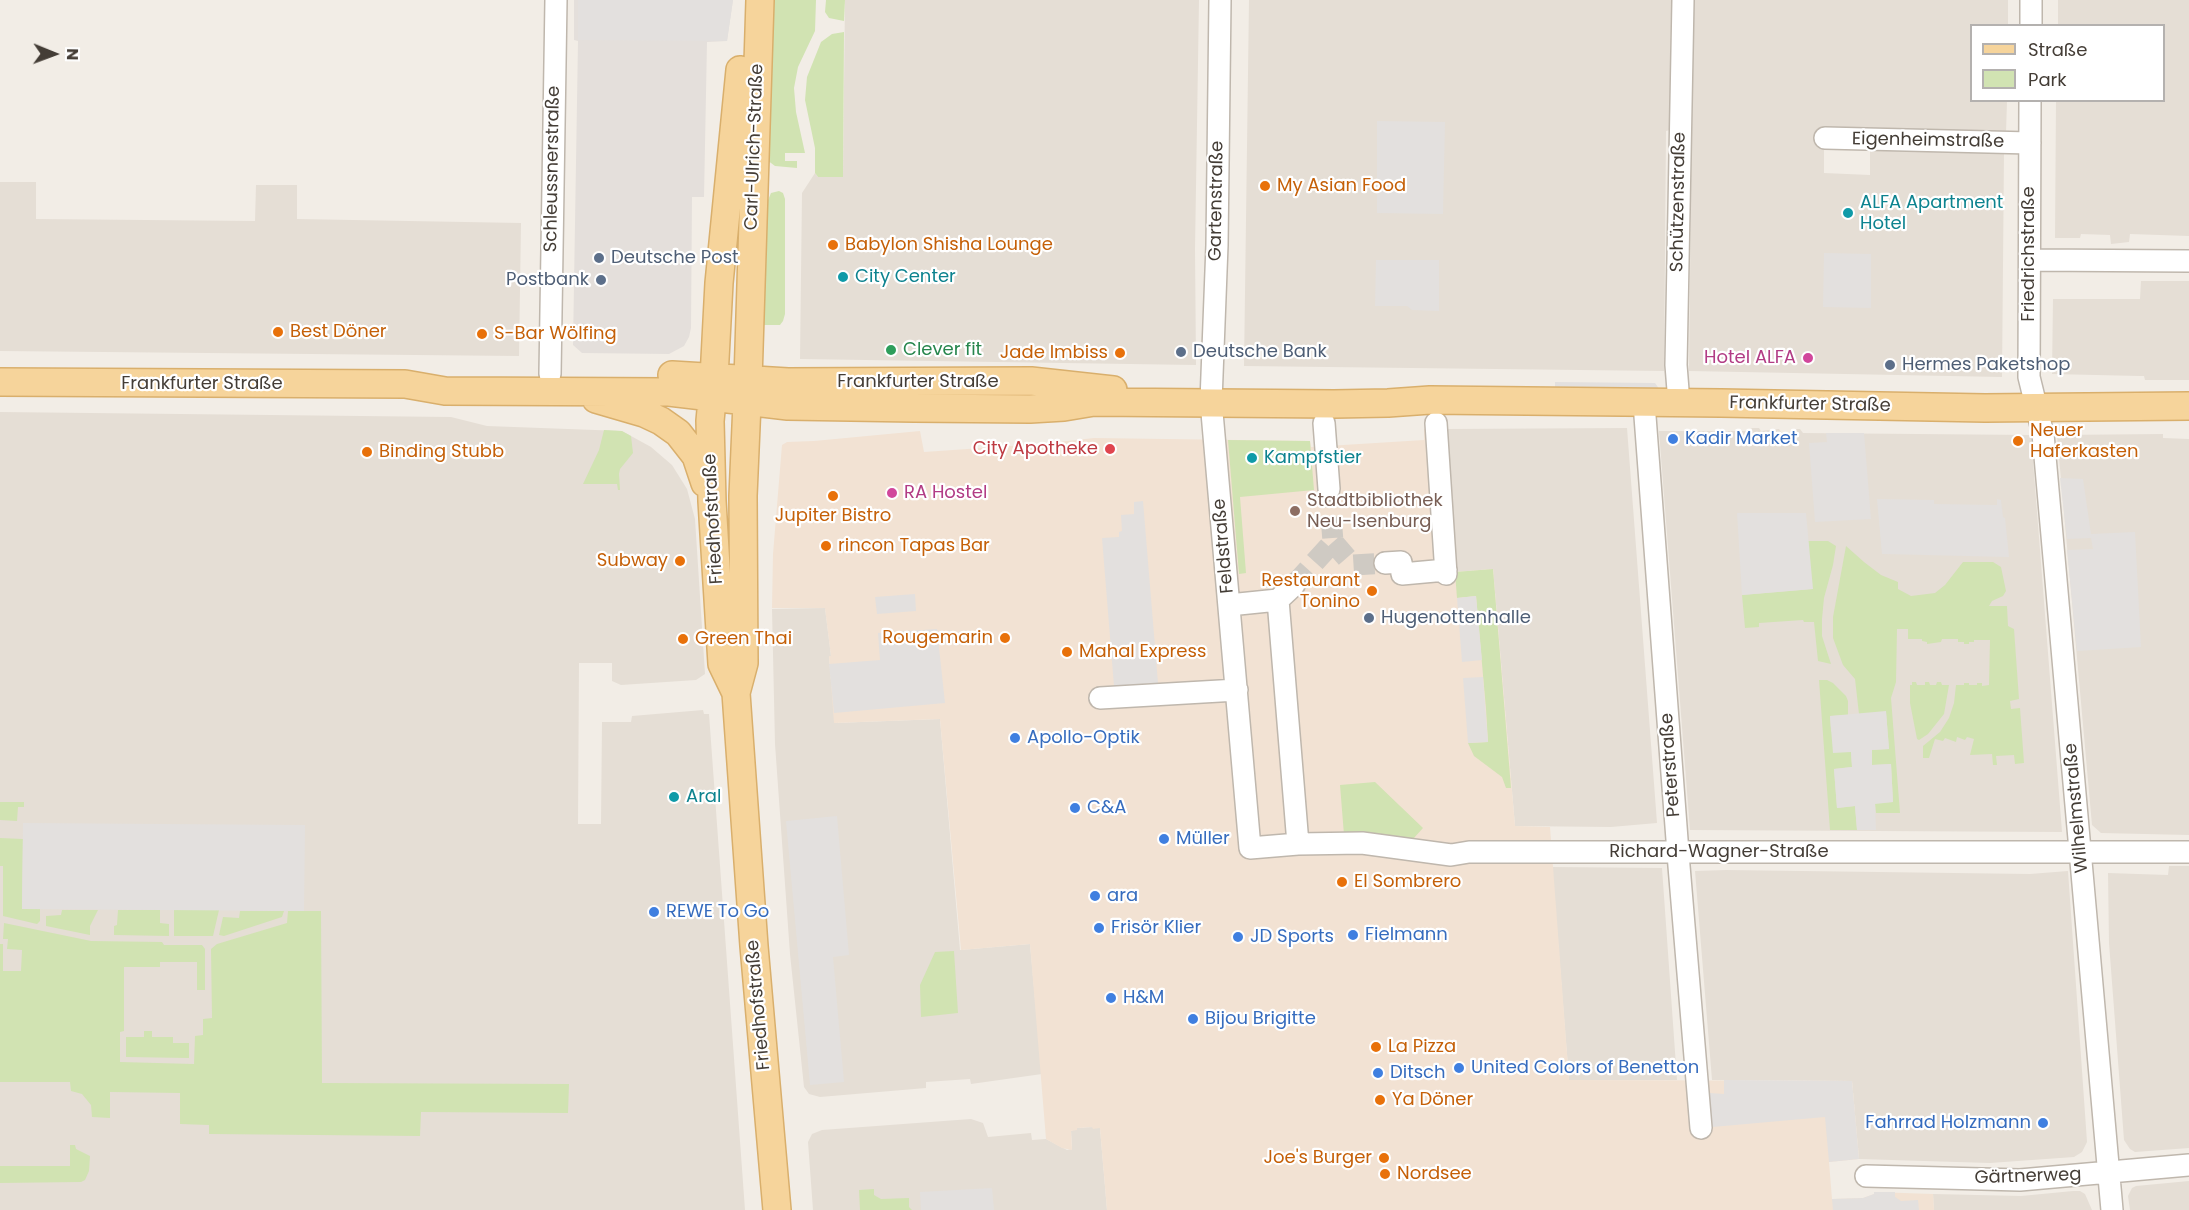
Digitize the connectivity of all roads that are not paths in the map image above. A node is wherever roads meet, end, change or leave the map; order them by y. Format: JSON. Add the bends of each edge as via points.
{"nodes":[{"id":1,"x":556,"y":0,"type":"edge"},
{"id":2,"x":745,"y":0,"type":"edge"},
{"id":3,"x":760,"y":0,"type":"edge"},
{"id":4,"x":1220,"y":0,"type":"edge"},
{"id":5,"x":1683,"y":0,"type":"edge"},
{"id":6,"x":2031,"y":0,"type":"edge"},
{"id":7,"x":2031,"y":24,"type":"edge"},
{"id":8,"x":2030,"y":102,"type":"edge"},
{"id":9,"x":1825,"y":138,"type":"dead end"},
{"id":10,"x":2030,"y":143,"type":"junction"},
{"id":11,"x":2030,"y":260,"type":"junction"},
{"id":12,"x":2189,"y":261,"type":"edge"},
{"id":13,"x":550,"y":374,"type":"junction"},
{"id":14,"x":0,"y":382,"type":"edge"},
{"id":15,"x":405,"y":384,"type":"junction"},
{"id":16,"x":714,"y":388,"type":"junction"},
{"id":17,"x":571,"y":391,"type":"junction"},
{"id":18,"x":748,"y":391,"type":"junction"},
{"id":19,"x":1211,"y":396,"type":"junction"},
{"id":20,"x":1644,"y":403,"type":"junction"},
{"id":21,"x":1679,"y":403,"type":"junction"},
{"id":22,"x":2189,"y":406,"type":"edge"},
{"id":23,"x":2036,"y":407,"type":"junction"},
{"id":24,"x":1433,"y":411,"type":"junction"},
{"id":25,"x":1324,"y":423,"type":"dead end"},
{"id":26,"x":1329,"y":489,"type":"tunnel mouth"},
{"id":27,"x":712,"y":501,"type":"junction"},
{"id":28,"x":1385,"y":563,"type":"tunnel mouth"},
{"id":29,"x":1294,"y":585,"type":"tunnel mouth"},
{"id":30,"x":1278,"y":600,"type":"junction"},
{"id":31,"x":1229,"y":604,"type":"junction"},
{"id":32,"x":1238,"y":690,"type":"junction"},
{"id":33,"x":736,"y":693,"type":"junction"},
{"id":34,"x":1100,"y":698,"type":"dead end"},
{"id":35,"x":1298,"y":844,"type":"junction"},
{"id":36,"x":1250,"y":848,"type":"joint"},
{"id":37,"x":1678,"y":851,"type":"junction"},
{"id":38,"x":2081,"y":852,"type":"junction"},
{"id":39,"x":2189,"y":852,"type":"edge"},
{"id":40,"x":1701,"y":1128,"type":"dead end"},
{"id":41,"x":2189,"y":1165,"type":"edge"},
{"id":42,"x":2109,"y":1173,"type":"junction"},
{"id":43,"x":1866,"y":1176,"type":"dead end"},
{"id":44,"x":777,"y":1210,"type":"edge"},
{"id":45,"x":2112,"y":1210,"type":"edge"}],
"edges":[{"from":1,"to":13,"type":"street","name":"Schleussnerstraße"},
{"from":2,"to":16,"type":"main road","name":"Carl-Ulrich-Straße","via":[[719,283]]},
{"from":3,"to":18,"type":"main road","name":"Carl-Ulrich-Straße"},
{"from":4,"to":19,"type":"street","name":"Gartenstraße"},
{"from":5,"to":21,"type":"street","name":"Schützenstraße","via":[[1676,365]]},
{"from":6,"to":7,"type":"street"},
{"from":8,"to":10,"type":"street","name":"Friedrichstraße"},
{"from":9,"to":10,"type":"street","name":"Eigenheimstraße"},
{"from":10,"to":11,"type":"street","name":"Friedrichstraße"},
{"from":11,"to":12,"type":"street"},
{"from":11,"to":23,"type":"street","name":"Friedrichstraße","via":[[2029,377]]},
{"from":13,"to":15,"type":"main road","name":"Frankfurter Straße","via":[[445,376]]},
{"from":13,"to":16,"type":"main road","name":"Frankfurter Straße","via":[[668,375]]},
{"from":14,"to":15,"type":"main road","name":"Frankfurter Straße"},
{"from":15,"to":17,"type":"main road","name":"Frankfurter Straße","via":[[445,391]]},
{"from":16,"to":17,"type":"main road","name":"Frankfurter Straße","via":[[669,392]]},
{"from":16,"to":18,"type":"main road","name":"Frankfurter Straße"},
{"from":16,"to":27,"type":"main road","name":"Friedhofstraße","via":[[710,421]]},
{"from":17,"to":27,"type":"main road","via":[[644,413],[678,433],[696,456]]},
{"from":18,"to":19,"type":"main road","name":"Frankfurter Straße","via":[[788,382],[1031,381]]},
{"from":18,"to":33,"type":"main road","name":"Friedhofstraße","via":[[743,507],[744,663]]},
{"from":19,"to":24,"type":"main road","name":"Frankfurter Straße","via":[[1334,404],[1388,403]]},
{"from":19,"to":31,"type":"street","name":"Feldstraße"},
{"from":20,"to":21,"type":"main road","name":"Frankfurter Straße"},
{"from":20,"to":24,"type":"main road","name":"Frankfurter Straße"},
{"from":20,"to":37,"type":"street","name":"Peterstraße"},
{"from":21,"to":23,"type":"main road","name":"Frankfurter Straße"},
{"from":22,"to":23,"type":"main road","name":"Frankfurter Straße"},
{"from":23,"to":38,"type":"street","name":"Wilhelmstraße","via":[[2043,434]]},
{"from":24,"to":28,"type":"street","via":[[1446,572],[1402,574],[1401,562]]},
{"from":25,"to":26,"type":"street"},
{"from":27,"to":33,"type":"main road","name":"Friedhofstraße","via":[[722,664]]},
{"from":29,"to":30,"type":"street"},
{"from":30,"to":31,"type":"street"},
{"from":30,"to":35,"type":"street"},
{"from":31,"to":32,"type":"street","name":"Feldstraße"},
{"from":32,"to":34,"type":"street"},
{"from":32,"to":36,"type":"street","name":"Feldstraße"},
{"from":33,"to":44,"type":"main road","name":"Friedhofstraße"},
{"from":35,"to":36,"type":"street","name":"Richard-Wagner-Straße"},
{"from":35,"to":37,"type":"street","name":"Richard-Wagner-Straße","via":[[1362,843],[1451,855]]},
{"from":37,"to":38,"type":"street","name":"Richard-Wagner-Straße"},
{"from":37,"to":40,"type":"street","name":"Peterstraße"},
{"from":38,"to":39,"type":"street","name":"Richard-Wagner-Straße"},
{"from":38,"to":42,"type":"street","name":"Wilhelmstraße"},
{"from":41,"to":42,"type":"street","name":"Gärtnerweg"},
{"from":42,"to":43,"type":"street","name":"Gärtnerweg","via":[[1993,1180]]},
{"from":42,"to":45,"type":"street","name":"Wilhelmstraße"}]}
